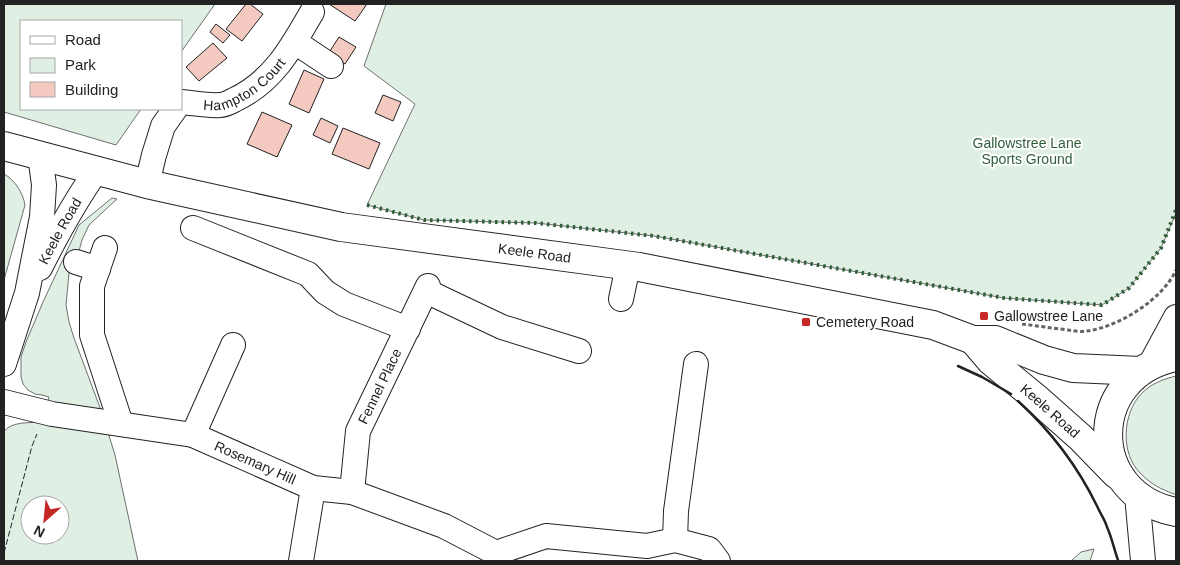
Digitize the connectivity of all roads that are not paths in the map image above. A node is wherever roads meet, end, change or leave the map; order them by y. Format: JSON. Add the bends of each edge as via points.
{"nodes":[{"id":1,"x":312,"y":12,"type":"dead end"},
{"id":2,"x":295,"y":42,"type":"junction"},
{"id":3,"x":331,"y":66,"type":"dead end"},
{"id":4,"x":182,"y":102,"type":"edge"},
{"id":5,"x":174,"y":110,"type":"edge"},
{"id":6,"x":4,"y":146,"type":"edge"},
{"id":7,"x":40,"y":156,"type":"junction"},
{"id":8,"x":97,"y":170,"type":"junction"},
{"id":9,"x":147,"y":184,"type":"junction"},
{"id":10,"x":193,"y":228,"type":"dead end"},
{"id":11,"x":93,"y":260,"type":"dead end"},
{"id":12,"x":628,"y":266,"type":"junction"},
{"id":13,"x":26,"y":293,"type":"junction"},
{"id":14,"x":621,"y":299,"type":"dead end"},
{"id":15,"x":1176,"y":317,"type":"edge"},
{"id":16,"x":408,"y":329,"type":"junction"},
{"id":17,"x":974,"y":340,"type":"junction"},
{"id":18,"x":233,"y":345,"type":"dead end"},
{"id":19,"x":579,"y":351,"type":"dead end"},
{"id":20,"x":1176,"y":357,"type":"edge"},
{"id":21,"x":4,"y":364,"type":"edge"},
{"id":22,"x":696,"y":364,"type":"dead end"},
{"id":23,"x":1146,"y":368,"type":"junction"},
{"id":24,"x":4,"y":402,"type":"edge"},
{"id":25,"x":121,"y":424,"type":"junction"},
{"id":26,"x":193,"y":435,"type":"junction"},
{"id":27,"x":313,"y":488,"type":"junction"},
{"id":28,"x":1132,"y":490,"type":"junction"},
{"id":29,"x":352,"y":492,"type":"junction"},
{"id":30,"x":1176,"y":512,"type":"edge"},
{"id":31,"x":675,"y":540,"type":"junction"},
{"id":32,"x":497,"y":557,"type":"edge"},
{"id":33,"x":301,"y":561,"type":"edge"},
{"id":34,"x":718,"y":561,"type":"edge"},
{"id":35,"x":1143,"y":561,"type":"edge"}],
"edges":[{"from":1,"to":2,"type":"street","name":"Hampton Court"},
{"from":2,"to":3,"type":"street","name":"Hampton Court"},
{"from":2,"to":4,"type":"street","name":"Hampton Court","via":[[269,76],[248,94],[221,105]]},
{"from":5,"to":9,"type":"street","via":[[164,126]]},
{"from":6,"to":7,"type":"main road","name":"Keele Road"},
{"from":7,"to":8,"type":"main road","name":"Keele Road"},
{"from":7,"to":13,"type":"street","name":"Keele Road","via":[[44,185],[42,217]]},
{"from":8,"to":9,"type":"main road","name":"Keele Road"},
{"from":8,"to":13,"type":"street","name":"Keele Road","via":[[81,192]]},
{"from":9,"to":12,"type":"main road","name":"Keele Road","via":[[341,227]]},
{"from":10,"to":16,"type":"street","via":[[308,274],[325,292],[344,304]]},
{"from":11,"to":25,"type":"street","via":[[92,335]]},
{"from":12,"to":14,"type":"street"},
{"from":12,"to":17,"type":"main road","name":"Keele Road","via":[[933,325]]},
{"from":13,"to":21,"type":"street","name":"Keele Road"},
{"from":15,"to":23,"type":"street"},
{"from":16,"to":19,"type":"street","name":"Fennel Place","via":[[427,288],[502,327]]},
{"from":16,"to":29,"type":"street","name":"Fennel Place","via":[[358,431]]},
{"from":17,"to":23,"type":"main road","name":"Keele Road","via":[[995,340],[1073,368]]},
{"from":17,"to":28,"type":"main road","name":"Keele Road","via":[[990,361],[1081,438]]},
{"from":18,"to":26,"type":"street"},
{"from":20,"to":23,"type":"main road"},
{"from":22,"to":31,"type":"street"},
{"from":23,"to":28,"type":"main road","via":[[1118,396],[1109,425],[1111,456],[1117,471]]},
{"from":24,"to":25,"type":"street","name":"Rosemary Hill","via":[[52,414]]},
{"from":25,"to":26,"type":"street","name":"Rosemary Hill"},
{"from":26,"to":27,"type":"street","name":"Rosemary Hill"},
{"from":27,"to":29,"type":"street","name":"Rosemary Hill"},
{"from":27,"to":33,"type":"street"},
{"from":28,"to":30,"type":"main road","via":[[1150,504]]},
{"from":28,"to":35,"type":"street"},
{"from":29,"to":32,"type":"street","name":"Rosemary Hill","via":[[444,526]]},
{"from":31,"to":32,"type":"street","via":[[647,546],[546,536]]},
{"from":31,"to":34,"type":"street","via":[[709,550]]}]}
